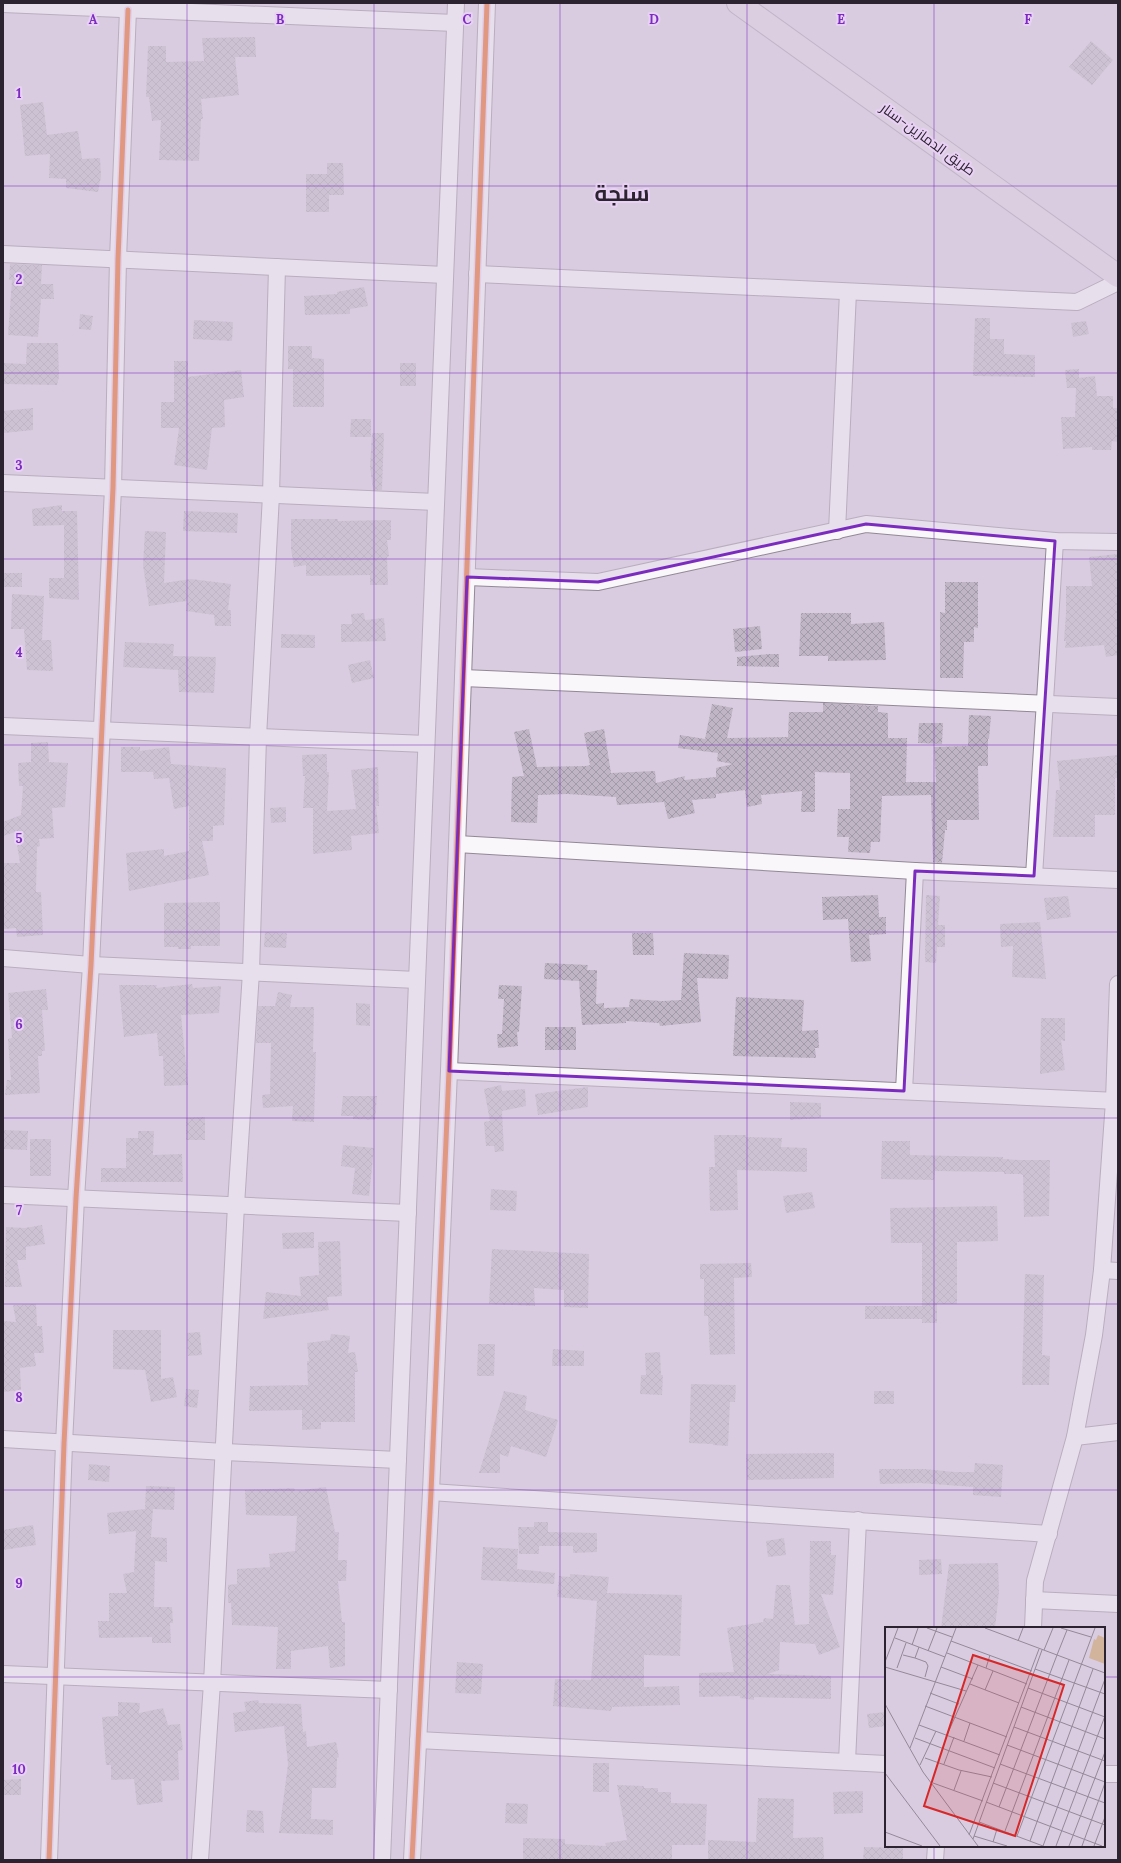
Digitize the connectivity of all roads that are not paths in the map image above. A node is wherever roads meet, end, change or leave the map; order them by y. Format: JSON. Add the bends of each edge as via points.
{"nodes":[{"id":1,"x":456,"y":3,"type":"edge"},
{"id":2,"x":487,"y":3,"type":"edge"},
{"id":3,"x":738,"y":3,"type":"edge"},
{"id":4,"x":3,"y":4,"type":"edge"},
{"id":5,"x":220,"y":8,"type":"edge"},
{"id":6,"x":128,"y":10,"type":"junction"},
{"id":7,"x":455,"y":23,"type":"junction"},
{"id":8,"x":3,"y":254,"type":"edge"},
{"id":9,"x":118,"y":259,"type":"junction"},
{"id":10,"x":277,"y":267,"type":"junction"},
{"id":11,"x":477,"y":274,"type":"junction"},
{"id":12,"x":445,"y":275,"type":"junction"},
{"id":13,"x":1118,"y":276,"type":"edge"},
{"id":14,"x":1118,"y":282,"type":"edge"},
{"id":15,"x":848,"y":292,"type":"junction"},
{"id":16,"x":3,"y":483,"type":"edge"},
{"id":17,"x":113,"y":488,"type":"junction"},
{"id":18,"x":271,"y":495,"type":"junction"},
{"id":19,"x":436,"y":502,"type":"junction"},
{"id":20,"x":837,"y":531,"type":"junction"},
{"id":21,"x":1055,"y":541,"type":"junction"},
{"id":22,"x":1118,"y":542,"type":"edge"},
{"id":23,"x":467,"y":577,"type":"junction"},
{"id":24,"x":463,"y":678,"type":"junction"},
{"id":25,"x":1043,"y":703,"type":"junction"},
{"id":26,"x":1118,"y":707,"type":"edge"},
{"id":27,"x":3,"y":726,"type":"edge"},
{"id":28,"x":102,"y":730,"type":"junction"},
{"id":29,"x":258,"y":737,"type":"junction"},
{"id":30,"x":426,"y":744,"type":"junction"},
{"id":31,"x":457,"y":844,"type":"junction"},
{"id":32,"x":915,"y":871,"type":"junction"},
{"id":33,"x":1034,"y":876,"type":"junction"},
{"id":34,"x":1118,"y":880,"type":"edge"},
{"id":35,"x":3,"y":958,"type":"edge"},
{"id":36,"x":91,"y":965,"type":"junction"},
{"id":37,"x":251,"y":972,"type":"junction"},
{"id":38,"x":417,"y":980,"type":"junction"},
{"id":39,"x":1118,"y":984,"type":"edge"},
{"id":40,"x":449,"y":1071,"type":"junction"},
{"id":41,"x":904,"y":1091,"type":"junction"},
{"id":42,"x":1116,"y":1101,"type":"edge"},
{"id":43,"x":3,"y":1195,"type":"edge"},
{"id":44,"x":76,"y":1198,"type":"junction"},
{"id":45,"x":236,"y":1205,"type":"junction"},
{"id":46,"x":408,"y":1213,"type":"junction"},
{"id":47,"x":1110,"y":1271,"type":"edge"},
{"id":48,"x":1118,"y":1432,"type":"edge"},
{"id":49,"x":1075,"y":1437,"type":"junction"},
{"id":50,"x":3,"y":1439,"type":"edge"},
{"id":51,"x":64,"y":1444,"type":"junction"},
{"id":52,"x":225,"y":1452,"type":"junction"},
{"id":53,"x":398,"y":1460,"type":"junction"},
{"id":54,"x":431,"y":1492,"type":"junction"},
{"id":55,"x":858,"y":1520,"type":"junction"},
{"id":56,"x":1048,"y":1534,"type":"junction"},
{"id":57,"x":1034,"y":1600,"type":"junction"},
{"id":58,"x":1118,"y":1604,"type":"edge"},
{"id":59,"x":1033,"y":1627,"type":"edge"},
{"id":60,"x":3,"y":1674,"type":"edge"},
{"id":61,"x":57,"y":1676,"type":"junction"},
{"id":62,"x":212,"y":1683,"type":"junction"},
{"id":63,"x":389,"y":1690,"type":"junction"},
{"id":64,"x":418,"y":1740,"type":"junction"},
{"id":65,"x":847,"y":1762,"type":"junction"},
{"id":66,"x":885,"y":1764,"type":"edge"},
{"id":67,"x":1105,"y":1774,"type":"edge"},
{"id":68,"x":1118,"y":1774,"type":"edge"},
{"id":69,"x":936,"y":1847,"type":"edge"},
{"id":70,"x":49,"y":1860,"type":"edge"},
{"id":71,"x":200,"y":1860,"type":"edge"},
{"id":72,"x":382,"y":1860,"type":"edge"},
{"id":73,"x":412,"y":1860,"type":"edge"},
{"id":74,"x":936,"y":1860,"type":"edge"}],
"edges":[{"from":1,"to":7,"type":"street"},
{"from":2,"to":11,"type":"street"},
{"from":3,"to":13,"type":"highway","name":"طريق الدمازين-سنار"},
{"from":4,"to":6,"type":"street"},
{"from":5,"to":6,"type":"street"},
{"from":5,"to":7,"type":"street"},
{"from":6,"to":9,"type":"street"},
{"from":7,"to":12,"type":"street"},
{"from":8,"to":9,"type":"street"},
{"from":9,"to":10,"type":"street"},
{"from":9,"to":17,"type":"street"},
{"from":10,"to":12,"type":"street"},
{"from":10,"to":18,"type":"street"},
{"from":11,"to":15,"type":"street"},
{"from":11,"to":23,"type":"street"},
{"from":12,"to":19,"type":"street"},
{"from":14,"to":15,"type":"street","via":[[1077,302]]},
{"from":15,"to":20,"type":"street"},
{"from":16,"to":17,"type":"street"},
{"from":17,"to":18,"type":"street"},
{"from":17,"to":28,"type":"street"},
{"from":18,"to":19,"type":"street"},
{"from":18,"to":29,"type":"street"},
{"from":19,"to":30,"type":"street"},
{"from":20,"to":21,"type":"street","via":[[866,524]]},
{"from":20,"to":23,"type":"street","via":[[598,582]]},
{"from":21,"to":22,"type":"street"},
{"from":21,"to":25,"type":"street"},
{"from":23,"to":24,"type":"street"},
{"from":24,"to":25,"type":"street"},
{"from":24,"to":31,"type":"street"},
{"from":25,"to":26,"type":"street"},
{"from":25,"to":33,"type":"street"},
{"from":27,"to":28,"type":"street"},
{"from":28,"to":29,"type":"street"},
{"from":28,"to":36,"type":"street"},
{"from":29,"to":30,"type":"street"},
{"from":29,"to":37,"type":"street"},
{"from":30,"to":38,"type":"street"},
{"from":31,"to":32,"type":"street"},
{"from":31,"to":40,"type":"street"},
{"from":32,"to":33,"type":"street"},
{"from":32,"to":41,"type":"street"},
{"from":33,"to":34,"type":"street"},
{"from":35,"to":36,"type":"street"},
{"from":36,"to":37,"type":"street"},
{"from":36,"to":44,"type":"street"},
{"from":37,"to":38,"type":"street"},
{"from":37,"to":45,"type":"street"},
{"from":38,"to":46,"type":"street"},
{"from":39,"to":42,"type":"street"},
{"from":40,"to":41,"type":"street"},
{"from":40,"to":54,"type":"street"},
{"from":41,"to":42,"type":"street"},
{"from":42,"to":47,"type":"street"},
{"from":43,"to":44,"type":"street"},
{"from":44,"to":45,"type":"street"},
{"from":44,"to":51,"type":"street"},
{"from":45,"to":46,"type":"street"},
{"from":45,"to":52,"type":"street"},
{"from":46,"to":53,"type":"street"},
{"from":47,"to":49,"type":"street","via":[[1094,1335]]},
{"from":48,"to":49,"type":"street"},
{"from":49,"to":56,"type":"street"},
{"from":50,"to":51,"type":"street"},
{"from":51,"to":52,"type":"street"},
{"from":51,"to":61,"type":"street"},
{"from":52,"to":53,"type":"street"},
{"from":52,"to":62,"type":"street"},
{"from":53,"to":63,"type":"street"},
{"from":54,"to":55,"type":"street"},
{"from":54,"to":64,"type":"street"},
{"from":55,"to":56,"type":"street"},
{"from":55,"to":65,"type":"street"},
{"from":56,"to":57,"type":"street","via":[[1035,1581]]},
{"from":57,"to":58,"type":"street"},
{"from":57,"to":59,"type":"street"},
{"from":60,"to":61,"type":"street"},
{"from":61,"to":62,"type":"street"},
{"from":61,"to":70,"type":"street"},
{"from":62,"to":63,"type":"street"},
{"from":62,"to":71,"type":"street"},
{"from":63,"to":72,"type":"street"},
{"from":64,"to":65,"type":"street"},
{"from":64,"to":73,"type":"street"},
{"from":65,"to":66,"type":"street"},
{"from":67,"to":68,"type":"street"},
{"from":69,"to":74,"type":"street"}]}
